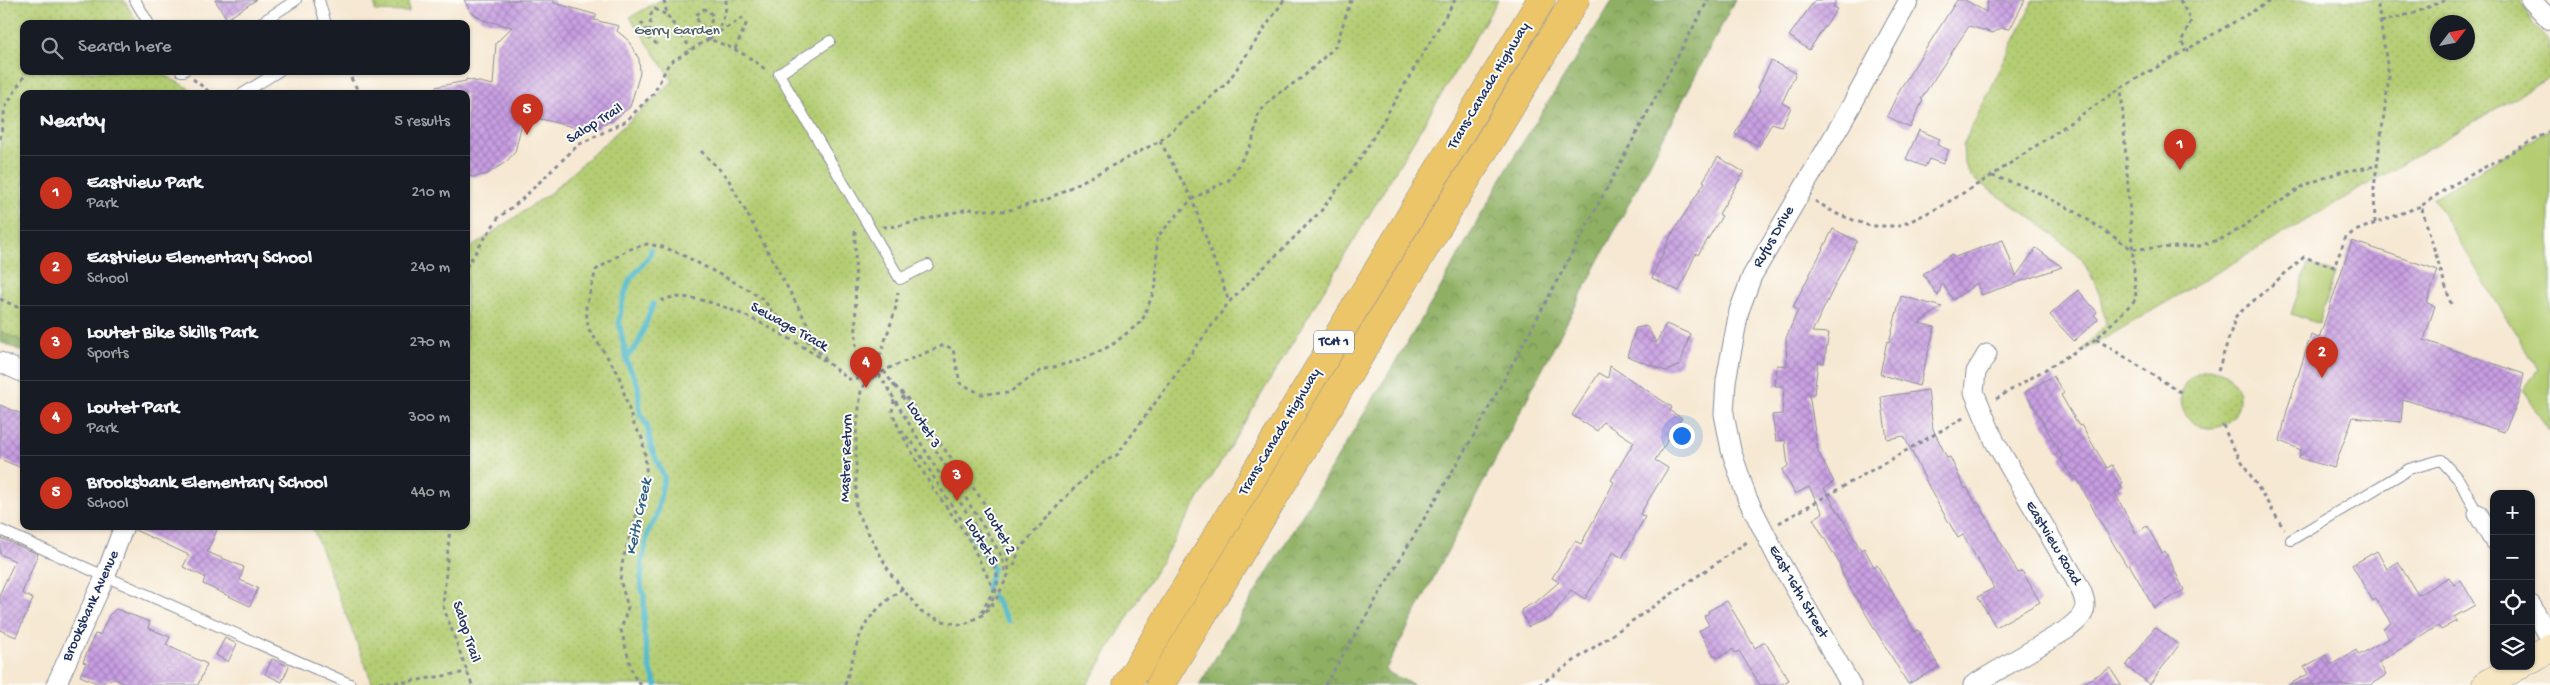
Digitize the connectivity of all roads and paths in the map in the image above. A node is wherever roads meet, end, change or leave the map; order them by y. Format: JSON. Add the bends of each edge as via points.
{"nodes":[{"id":1,"x":135,"y":0,"type":"edge"},
{"id":2,"x":296,"y":0,"type":"edge"},
{"id":3,"x":319,"y":0,"type":"edge"},
{"id":4,"x":664,"y":0,"type":"edge"},
{"id":5,"x":726,"y":0,"type":"edge"},
{"id":6,"x":1284,"y":0,"type":"edge"},
{"id":7,"x":1351,"y":0,"type":"edge"},
{"id":8,"x":1455,"y":0,"type":"edge"},
{"id":9,"x":1541,"y":0,"type":"edge"},
{"id":10,"x":1575,"y":0,"type":"edge"},
{"id":11,"x":1708,"y":0,"type":"edge"},
{"id":12,"x":1909,"y":0,"type":"edge"},
{"id":13,"x":2180,"y":0,"type":"edge"},
{"id":14,"x":2272,"y":0,"type":"edge"},
{"id":15,"x":2377,"y":0,"type":"edge"},
{"id":16,"x":2446,"y":0,"type":"edge"},
{"id":17,"x":2531,"y":0,"type":"edge"},
{"id":18,"x":667,"y":16,"type":"junction"},
{"id":19,"x":746,"y":16,"type":"dead end"},
{"id":20,"x":147,"y":20,"type":"edge"},
{"id":21,"x":265,"y":20,"type":"edge"},
{"id":22,"x":325,"y":20,"type":"edge"},
{"id":23,"x":748,"y":20,"type":"dead end"},
{"id":24,"x":2550,"y":20,"type":"edge"},
{"id":25,"x":641,"y":22,"type":"dead end"},
{"id":26,"x":2381,"y":22,"type":"junction"},
{"id":27,"x":709,"y":28,"type":"junction"},
{"id":28,"x":716,"y":33,"type":"junction"},
{"id":29,"x":649,"y":34,"type":"junction"},
{"id":30,"x":709,"y":39,"type":"junction"},
{"id":31,"x":830,"y":41,"type":"dead end"},
{"id":32,"x":657,"y":44,"type":"dead end"},
{"id":33,"x":691,"y":49,"type":"junction"},
{"id":34,"x":735,"y":49,"type":"junction"},
{"id":35,"x":2189,"y":51,"type":"junction"},
{"id":36,"x":25,"y":75,"type":"edge"},
{"id":37,"x":186,"y":75,"type":"edge"},
{"id":38,"x":273,"y":75,"type":"edge"},
{"id":39,"x":349,"y":75,"type":"edge"},
{"id":40,"x":2121,"y":88,"type":"junction"},
{"id":41,"x":207,"y":90,"type":"edge"},
{"id":42,"x":248,"y":90,"type":"edge"},
{"id":43,"x":358,"y":90,"type":"edge"},
{"id":44,"x":794,"y":98,"type":"junction"},
{"id":45,"x":2550,"y":130,"type":"edge"},
{"id":46,"x":0,"y":139,"type":"edge"},
{"id":47,"x":1160,"y":141,"type":"junction"},
{"id":48,"x":701,"y":151,"type":"dead end"},
{"id":49,"x":2377,"y":166,"type":"junction"},
{"id":50,"x":1992,"y":176,"type":"junction"},
{"id":51,"x":1799,"y":193,"type":"junction"},
{"id":52,"x":1192,"y":199,"type":"junction"},
{"id":53,"x":2421,"y":206,"type":"junction"},
{"id":54,"x":865,"y":218,"type":"junction"},
{"id":55,"x":2375,"y":223,"type":"junction"},
{"id":56,"x":2132,"y":249,"type":"junction"},
{"id":57,"x":470,"y":261,"type":"edge"},
{"id":58,"x":928,"y":265,"type":"dead end"},
{"id":59,"x":900,"y":279,"type":"junction"},
{"id":60,"x":0,"y":299,"type":"edge"},
{"id":61,"x":661,"y":302,"type":"dead end"},
{"id":62,"x":1229,"y":302,"type":"junction"},
{"id":63,"x":2451,"y":304,"type":"dead end"},
{"id":64,"x":20,"y":308,"type":"edge"},
{"id":65,"x":1987,"y":354,"type":"dead end"},
{"id":66,"x":827,"y":361,"type":"junction"},
{"id":67,"x":0,"y":362,"type":"edge"},
{"id":68,"x":20,"y":371,"type":"edge"},
{"id":69,"x":884,"y":371,"type":"junction"},
{"id":70,"x":2218,"y":371,"type":"dead end"},
{"id":71,"x":879,"y":374,"type":"junction"},
{"id":72,"x":871,"y":379,"type":"junction"},
{"id":73,"x":895,"y":386,"type":"junction"},
{"id":74,"x":2182,"y":393,"type":"dead end"},
{"id":75,"x":894,"y":399,"type":"junction"},
{"id":76,"x":2223,"y":425,"type":"dead end"},
{"id":77,"x":898,"y":428,"type":"junction"},
{"id":78,"x":1842,"y":487,"type":"dead end"},
{"id":79,"x":1747,"y":498,"type":"joint"},
{"id":80,"x":2478,"y":514,"type":"joint"},
{"id":81,"x":0,"y":530,"type":"edge"},
{"id":82,"x":123,"y":530,"type":"edge"},
{"id":83,"x":450,"y":530,"type":"edge"},
{"id":84,"x":1764,"y":532,"type":"junction"},
{"id":85,"x":2491,"y":535,"type":"edge"},
{"id":86,"x":2292,"y":540,"type":"joint"},
{"id":87,"x":1014,"y":566,"type":"dead end"},
{"id":88,"x":997,"y":572,"type":"junction"},
{"id":89,"x":105,"y":577,"type":"junction"},
{"id":90,"x":1006,"y":579,"type":"junction"},
{"id":91,"x":903,"y":588,"type":"junction"},
{"id":92,"x":2535,"y":612,"type":"edge"},
{"id":93,"x":978,"y":617,"type":"junction"},
{"id":94,"x":2550,"y":638,"type":"edge"},
{"id":95,"x":2550,"y":648,"type":"edge"},
{"id":96,"x":2535,"y":657,"type":"edge"},
{"id":97,"x":2511,"y":670,"type":"edge"},
{"id":98,"x":467,"y":672,"type":"junction"},
{"id":99,"x":350,"y":684,"type":"joint"},
{"id":100,"x":56,"y":685,"type":"edge"},
{"id":101,"x":472,"y":685,"type":"edge"},
{"id":102,"x":641,"y":685,"type":"edge"},
{"id":103,"x":845,"y":685,"type":"edge"},
{"id":104,"x":1127,"y":685,"type":"edge"},
{"id":105,"x":1160,"y":685,"type":"edge"},
{"id":106,"x":1324,"y":685,"type":"edge"},
{"id":107,"x":1539,"y":685,"type":"edge"},
{"id":108,"x":1851,"y":685,"type":"edge"},
{"id":109,"x":1973,"y":685,"type":"edge"},
{"id":110,"x":2486,"y":685,"type":"edge"}],
"edges":[{"from":1,"to":20,"type":"lane"},
{"from":2,"to":21,"type":"lane"},
{"from":3,"to":22,"type":"lane"},
{"from":4,"to":18,"type":"path"},
{"from":5,"to":28,"type":"path"},
{"from":6,"to":47,"type":"path","via":[[1227,82]]},
{"from":7,"to":52,"type":"path","via":[[1336,46],[1259,112],[1252,143],[1229,180]]},
{"from":8,"to":62,"type":"path","via":[[1362,156],[1321,211]]},
{"from":9,"to":104,"type":"highway","name":"Trans-Canada Highway","number":"TCH 1"},
{"from":10,"to":105,"type":"highway","name":"Trans-Canada Highway","number":"TCH 1"},
{"from":11,"to":106,"type":"path","via":[[1477,430]]},
{"from":12,"to":51,"type":"street","name":"Rufus Drive"},
{"from":13,"to":35,"type":"path","via":[[2190,21],[2181,42]]},
{"from":14,"to":35,"type":"path"},
{"from":15,"to":26,"type":"path"},
{"from":16,"to":26,"type":"path"},
{"from":17,"to":24,"type":"street"},
{"from":18,"to":29,"type":"path","via":[[655,9],[651,14]]},
{"from":18,"to":33,"type":"path"},
{"from":19,"to":28,"type":"path","name":"Salop Trail"},
{"from":23,"to":34,"type":"path"},
{"from":25,"to":29,"type":"path"},
{"from":26,"to":49,"type":"path","via":[[2389,77]]},
{"from":27,"to":27,"type":"path","via":[[712,15],[704,9],[695,18],[698,25]]},
{"from":27,"to":30,"type":"path"},
{"from":28,"to":30,"type":"path","name":"Salop Trail"},
{"from":29,"to":32,"type":"path"},
{"from":30,"to":33,"type":"path","name":"Salop Trail"},
{"from":30,"to":34,"type":"path"},
{"from":31,"to":44,"type":"lane","via":[[780,74]]},
{"from":33,"to":57,"type":"path","name":"Salop Trail","via":[[669,63],[654,93],[626,121],[578,146],[498,218]]},
{"from":34,"to":44,"type":"path","via":[[755,60]]},
{"from":35,"to":40,"type":"path"},
{"from":36,"to":46,"type":"path","via":[[5,108]]},
{"from":37,"to":41,"type":"path"},
{"from":38,"to":42,"type":"lane"},
{"from":39,"to":43,"type":"path"},
{"from":40,"to":50,"type":"path"},
{"from":40,"to":56,"type":"path"},
{"from":44,"to":54,"type":"lane"},
{"from":45,"to":53,"type":"path"},
{"from":47,"to":52,"type":"path"},
{"from":47,"to":54,"type":"path","via":[[1046,200],[1006,211],[968,209],[882,227]]},
{"from":48,"to":66,"type":"path","via":[[727,177]]},
{"from":49,"to":55,"type":"path"},
{"from":49,"to":56,"type":"path","via":[[2340,172],[2306,185],[2227,238],[2199,246]]},
{"from":50,"to":51,"type":"path","via":[[1900,226],[1870,226],[1837,214]]},
{"from":50,"to":56,"type":"path","via":[[2025,186],[2076,212]]},
{"from":51,"to":79,"type":"street","name":"Rufus Drive","via":[[1752,276],[1729,354],[1724,414],[1731,450]]},
{"from":52,"to":62,"type":"path"},
{"from":52,"to":69,"type":"path","via":[[1157,237],[1156,286],[1142,321],[1112,346],[1081,360],[1042,370],[1008,393],[981,394],[960,384],[952,349],[944,345]]},
{"from":53,"to":55,"type":"path"},
{"from":53,"to":63,"type":"path"},
{"from":54,"to":59,"type":"lane"},
{"from":54,"to":72,"type":"path","via":[[855,225],[856,352]]},
{"from":55,"to":70,"type":"path","via":[[2346,237],[2334,266],[2304,257],[2236,316]]},
{"from":56,"to":74,"type":"path","via":[[2136,299],[2096,339]]},
{"from":58,"to":59,"type":"lane"},
{"from":59,"to":72,"type":"path","name":"Master Return","via":[[895,310]]},
{"from":60,"to":64,"type":"path"},
{"from":61,"to":66,"type":"path","name":"Sewage Track","via":[[676,297],[692,299],[744,313]]},
{"from":62,"to":87,"type":"path","via":[[1117,455],[1105,460],[1087,477],[1019,550]]},
{"from":65,"to":109,"type":"street","name":"Eastview Road","via":[[1976,372],[1974,392],[1995,442],[2085,597],[2086,609],[2079,620],[2066,630]]},
{"from":66,"to":72,"type":"path","name":"Sewage Track","via":[[848,379]]},
{"from":66,"to":102,"type":"path","via":[[804,337],[773,314],[764,300],[681,254],[647,244],[627,250],[596,270],[586,307],[588,328],[618,373],[645,455],[647,479],[623,559],[620,580],[628,608],[621,630],[633,675]]},
{"from":67,"to":68,"type":"street"},
{"from":69,"to":71,"type":"path"},
{"from":69,"to":73,"type":"path","name":"Loutet 2"},
{"from":71,"to":72,"type":"path"},
{"from":71,"to":75,"type":"path","name":"Loutet 3"},
{"from":72,"to":91,"type":"path","name":"Master Return","via":[[861,390],[856,435],[856,510],[890,573]]},
{"from":73,"to":90,"type":"path","name":"Loutet 2","via":[[998,551]]},
{"from":73,"to":90,"type":"path","via":[[972,485],[1000,530],[1007,554],[1009,572]]},
{"from":75,"to":77,"type":"path","name":"Loutet 5","via":[[892,412]]},
{"from":75,"to":88,"type":"path","name":"Loutet 3","via":[[975,526]]},
{"from":76,"to":86,"type":"path","via":[[2231,444]]},
{"from":77,"to":88,"type":"path","via":[[912,441]]},
{"from":77,"to":93,"type":"path","name":"Loutet 5","via":[[987,571],[994,590]]},
{"from":78,"to":84,"type":"path"},
{"from":79,"to":84,"type":"street","name":"East 16th Street"},
{"from":80,"to":85,"type":"street"},
{"from":80,"to":86,"type":"lane","via":[[2459,480],[2441,460],[2409,469]]},
{"from":81,"to":89,"type":"lane"},
{"from":82,"to":89,"type":"street","name":"Brooksbank Avenue"},
{"from":83,"to":98,"type":"path","name":"Salop Trail","via":[[443,606]]},
{"from":84,"to":107,"type":"path"},
{"from":84,"to":108,"type":"street","name":"East 16th Street"},
{"from":88,"to":93,"type":"path","via":[[995,595]]},
{"from":89,"to":99,"type":"lane"},
{"from":89,"to":100,"type":"street","name":"Brooksbank Avenue"},
{"from":90,"to":93,"type":"path","via":[[993,603]]},
{"from":91,"to":93,"type":"path","name":"Master Return","via":[[921,612],[942,621],[963,625]]},
{"from":91,"to":103,"type":"path","via":[[880,605],[864,624]]},
{"from":92,"to":94,"type":"street"},
{"from":95,"to":96,"type":"main road"},
{"from":97,"to":110,"type":"main road"},
{"from":98,"to":99,"type":"path","via":[[406,682]]},
{"from":98,"to":101,"type":"path","name":"Salop Trail"}]}
